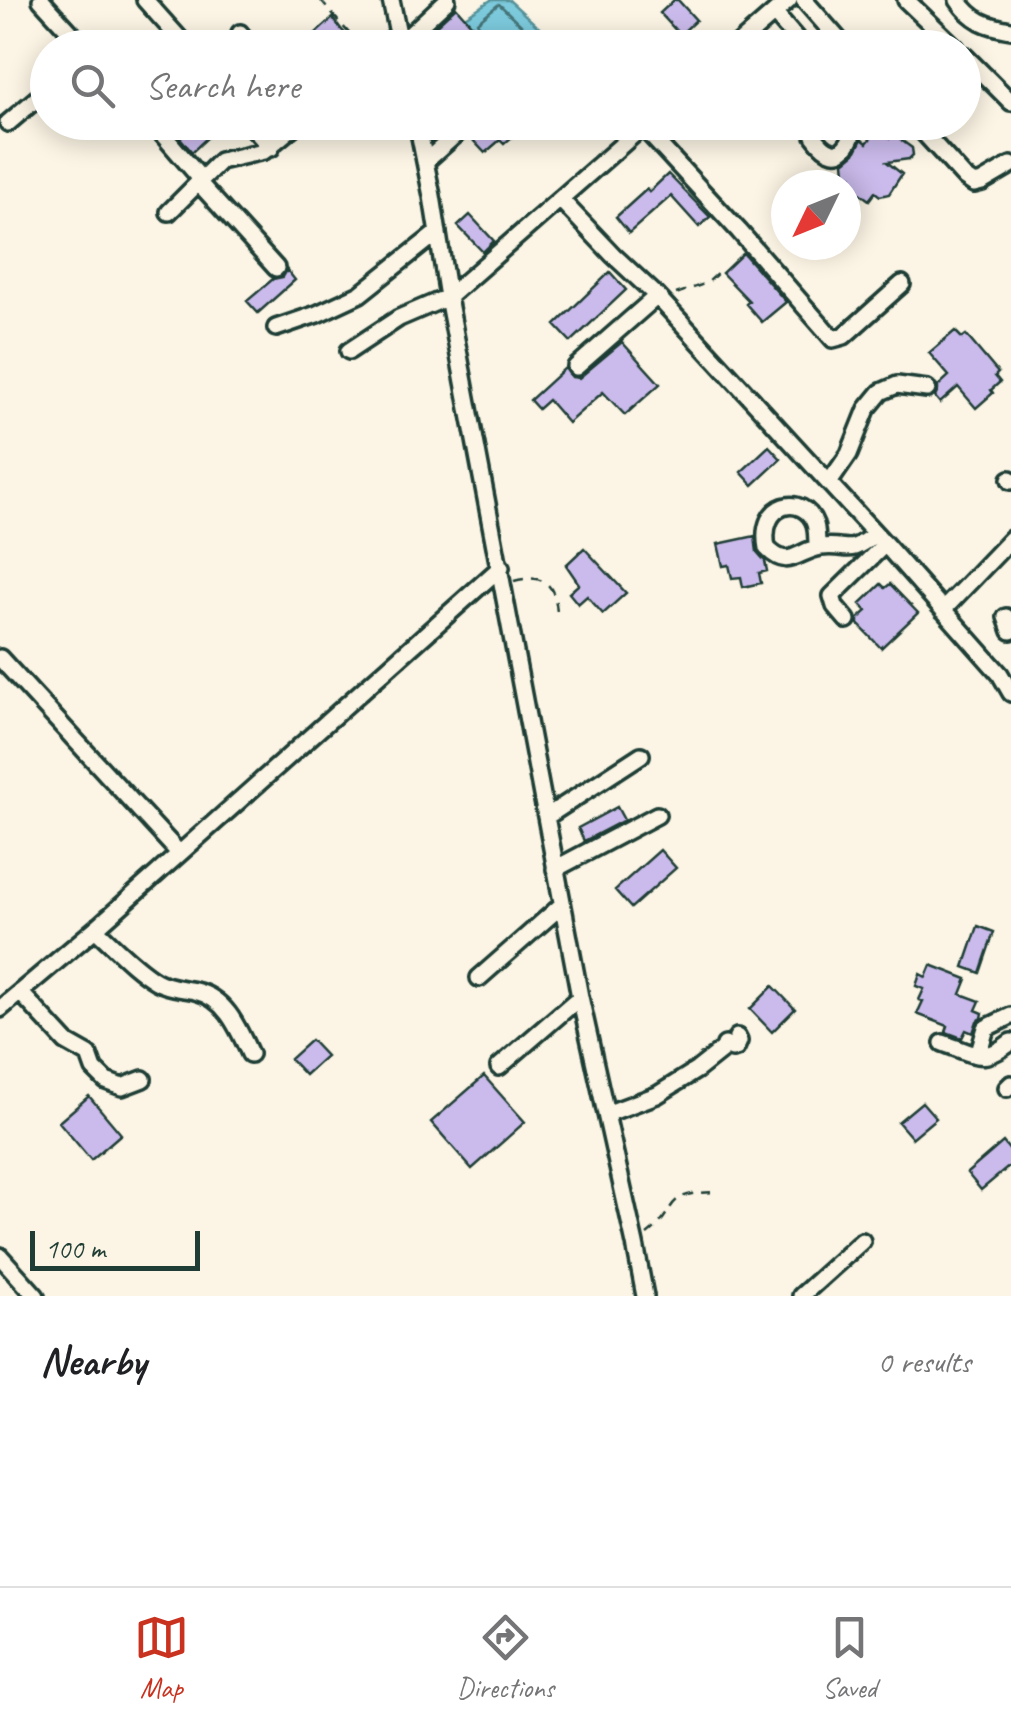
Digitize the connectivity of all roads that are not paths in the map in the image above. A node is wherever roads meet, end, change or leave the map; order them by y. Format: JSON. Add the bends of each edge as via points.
{"nodes":[{"id":1,"x":41,"y":0,"type":"edge"},
{"id":2,"x":145,"y":0,"type":"edge"},
{"id":3,"x":391,"y":0,"type":"edge"},
{"id":4,"x":446,"y":0,"type":"edge"},
{"id":5,"x":789,"y":0,"type":"edge"},
{"id":6,"x":804,"y":0,"type":"edge"},
{"id":7,"x":906,"y":0,"type":"edge"},
{"id":8,"x":958,"y":0,"type":"edge"},
{"id":9,"x":774,"y":13,"type":"junction"},
{"id":10,"x":68,"y":30,"type":"edge"},
{"id":11,"x":172,"y":30,"type":"edge"},
{"id":12,"x":397,"y":30,"type":"edge"},
{"id":13,"x":413,"y":30,"type":"edge"},
{"id":14,"x":755,"y":30,"type":"edge"},
{"id":15,"x":789,"y":30,"type":"edge"},
{"id":16,"x":830,"y":30,"type":"edge"},
{"id":17,"x":937,"y":30,"type":"edge"},
{"id":18,"x":1011,"y":30,"type":"edge"},
{"id":19,"x":981,"y":72,"type":"edge"},
{"id":20,"x":1011,"y":102,"type":"edge"},
{"id":21,"x":30,"y":104,"type":"edge"},
{"id":22,"x":8,"y":123,"type":"dead end"},
{"id":23,"x":167,"y":140,"type":"edge"},
{"id":24,"x":263,"y":140,"type":"edge"},
{"id":25,"x":279,"y":140,"type":"edge"},
{"id":26,"x":421,"y":140,"type":"edge"},
{"id":27,"x":450,"y":140,"type":"edge"},
{"id":28,"x":629,"y":140,"type":"edge"},
{"id":29,"x":659,"y":140,"type":"edge"},
{"id":30,"x":817,"y":140,"type":"edge"},
{"id":31,"x":850,"y":140,"type":"edge"},
{"id":32,"x":930,"y":140,"type":"edge"},
{"id":33,"x":270,"y":148,"type":"junction"},
{"id":34,"x":425,"y":162,"type":"junction"},
{"id":35,"x":1011,"y":165,"type":"edge"},
{"id":36,"x":199,"y":180,"type":"junction"},
{"id":37,"x":560,"y":200,"type":"junction"},
{"id":38,"x":168,"y":212,"type":"dead end"},
{"id":39,"x":438,"y":232,"type":"junction"},
{"id":40,"x":276,"y":268,"type":"dead end"},
{"id":41,"x":902,"y":284,"type":"dead end"},
{"id":42,"x":448,"y":297,"type":"junction"},
{"id":43,"x":659,"y":298,"type":"junction"},
{"id":44,"x":276,"y":328,"type":"dead end"},
{"id":45,"x":349,"y":351,"type":"dead end"},
{"id":46,"x":576,"y":367,"type":"dead end"},
{"id":47,"x":927,"y":390,"type":"dead end"},
{"id":48,"x":829,"y":484,"type":"junction"},
{"id":49,"x":880,"y":539,"type":"junction"},
{"id":50,"x":1011,"y":539,"type":"edge"},
{"id":51,"x":817,"y":548,"type":"dead end"},
{"id":52,"x":500,"y":566,"type":"junction"},
{"id":53,"x":943,"y":610,"type":"junction"},
{"id":54,"x":847,"y":620,"type":"dead end"},
{"id":55,"x":0,"y":658,"type":"edge"},
{"id":56,"x":1011,"y":691,"type":"edge"},
{"id":57,"x":640,"y":756,"type":"dead end"},
{"id":58,"x":657,"y":815,"type":"dead end"},
{"id":59,"x":546,"y":817,"type":"junction"},
{"id":60,"x":179,"y":853,"type":"junction"},
{"id":61,"x":556,"y":869,"type":"junction"},
{"id":62,"x":562,"y":905,"type":"junction"},
{"id":63,"x":95,"y":929,"type":"junction"},
{"id":64,"x":479,"y":978,"type":"dead end"},
{"id":65,"x":20,"y":992,"type":"junction"},
{"id":66,"x":580,"y":997,"type":"junction"},
{"id":67,"x":0,"y":1008,"type":"edge"},
{"id":68,"x":1011,"y":1016,"type":"edge"},
{"id":69,"x":1011,"y":1042,"type":"edge"},
{"id":70,"x":943,"y":1043,"type":"dead end"},
{"id":71,"x":726,"y":1047,"type":"dead end"},
{"id":72,"x":250,"y":1054,"type":"dead end"},
{"id":73,"x":978,"y":1055,"type":"junction"},
{"id":74,"x":499,"y":1068,"type":"dead end"},
{"id":75,"x":143,"y":1079,"type":"dead end"},
{"id":76,"x":606,"y":1114,"type":"junction"},
{"id":77,"x":862,"y":1241,"type":"dead end"},
{"id":78,"x":0,"y":1256,"type":"edge"},
{"id":79,"x":36,"y":1296,"type":"edge"},
{"id":80,"x":644,"y":1296,"type":"edge"},
{"id":81,"x":801,"y":1296,"type":"edge"}],
"edges":[{"from":1,"to":10,"type":"street"},
{"from":2,"to":11,"type":"street"},
{"from":3,"to":12,"type":"street"},
{"from":4,"to":13,"type":"street"},
{"from":5,"to":9,"type":"street"},
{"from":6,"to":16,"type":"street"},
{"from":7,"to":17,"type":"street"},
{"from":8,"to":18,"type":"street","via":[[982,24]]},
{"from":9,"to":14,"type":"street"},
{"from":9,"to":15,"type":"street"},
{"from":19,"to":20,"type":"street"},
{"from":21,"to":22,"type":"street"},
{"from":23,"to":36,"type":"street"},
{"from":24,"to":33,"type":"street"},
{"from":25,"to":33,"type":"street"},
{"from":26,"to":34,"type":"street"},
{"from":27,"to":34,"type":"street"},
{"from":28,"to":37,"type":"street"},
{"from":29,"to":41,"type":"street","via":[[832,338],[844,336]]},
{"from":30,"to":31,"type":"street","via":[[837,152]]},
{"from":32,"to":35,"type":"street","via":[[974,184]]},
{"from":33,"to":36,"type":"street","via":[[225,158]]},
{"from":34,"to":39,"type":"street"},
{"from":36,"to":38,"type":"street"},
{"from":36,"to":40,"type":"street"},
{"from":37,"to":42,"type":"street"},
{"from":37,"to":43,"type":"street"},
{"from":39,"to":42,"type":"street"},
{"from":39,"to":44,"type":"street","via":[[360,294]]},
{"from":42,"to":45,"type":"street","via":[[399,318]]},
{"from":42,"to":52,"type":"street"},
{"from":43,"to":46,"type":"street"},
{"from":43,"to":48,"type":"street"},
{"from":47,"to":48,"type":"street","via":[[897,386],[880,392]]},
{"from":48,"to":49,"type":"street"},
{"from":49,"to":51,"type":"street","via":[[855,548]]},
{"from":49,"to":53,"type":"street"},
{"from":49,"to":54,"type":"street","via":[[832,596]]},
{"from":50,"to":53,"type":"street"},
{"from":52,"to":59,"type":"street"},
{"from":52,"to":60,"type":"street"},
{"from":53,"to":56,"type":"street"},
{"from":55,"to":60,"type":"street"},
{"from":57,"to":59,"type":"street"},
{"from":58,"to":61,"type":"street"},
{"from":59,"to":61,"type":"street"},
{"from":60,"to":63,"type":"street"},
{"from":61,"to":62,"type":"street"},
{"from":62,"to":64,"type":"street"},
{"from":62,"to":66,"type":"street"},
{"from":63,"to":65,"type":"street"},
{"from":63,"to":72,"type":"street","via":[[154,980],[201,992],[223,1006]]},
{"from":65,"to":67,"type":"street"},
{"from":65,"to":75,"type":"street","via":[[66,1042],[89,1055],[106,1081],[122,1087]]},
{"from":66,"to":74,"type":"street"},
{"from":66,"to":76,"type":"street"},
{"from":68,"to":73,"type":"street","via":[[986,1028]]},
{"from":69,"to":73,"type":"street","via":[[990,1056]]},
{"from":70,"to":73,"type":"street"},
{"from":71,"to":76,"type":"street","via":[[657,1096]]},
{"from":76,"to":80,"type":"street"},
{"from":77,"to":81,"type":"street"},
{"from":78,"to":79,"type":"street"}]}
